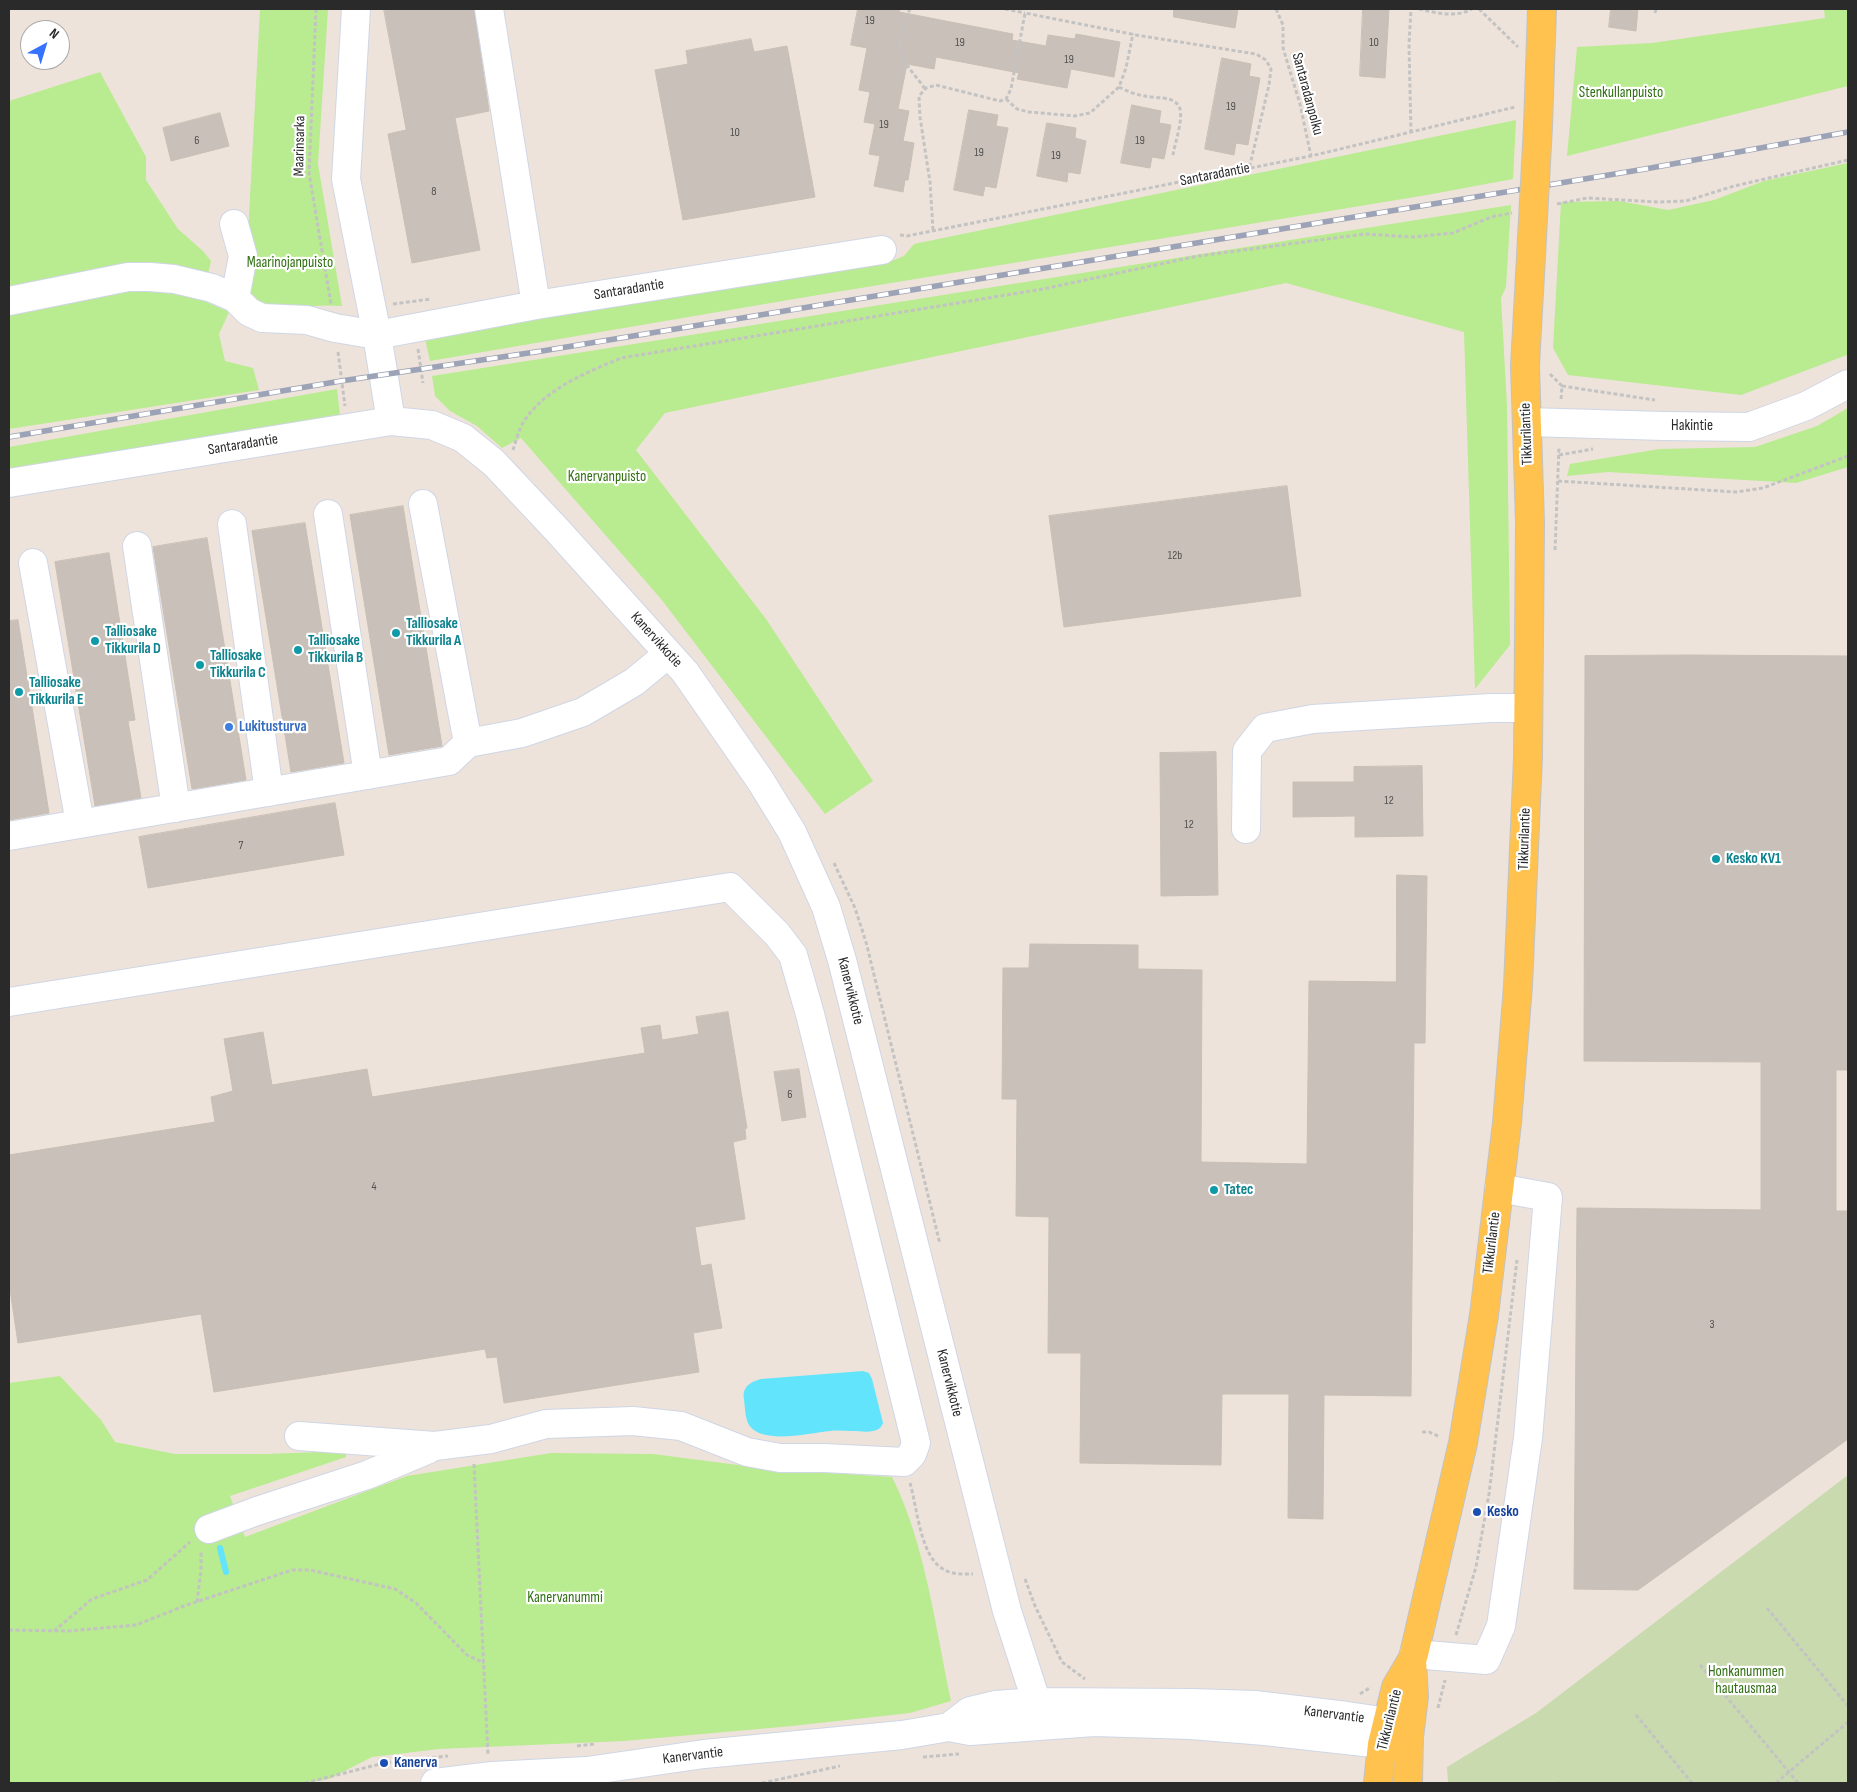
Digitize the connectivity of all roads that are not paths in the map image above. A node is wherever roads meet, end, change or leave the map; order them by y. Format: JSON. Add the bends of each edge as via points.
{"nodes":[{"id":1,"x":356,"y":9,"type":"edge"},
{"id":2,"x":489,"y":9,"type":"edge"},
{"id":3,"x":1542,"y":9,"type":"edge"},
{"id":4,"x":234,"y":224,"type":"dead end"},
{"id":5,"x":882,"y":250,"type":"dead end"},
{"id":6,"x":235,"y":298,"type":"junction"},
{"id":7,"x":9,"y":301,"type":"edge"},
{"id":8,"x":536,"y":305,"type":"junction"},
{"id":9,"x":376,"y":335,"type":"junction"},
{"id":10,"x":1848,"y":384,"type":"edge"},
{"id":11,"x":391,"y":421,"type":"junction"},
{"id":12,"x":1527,"y":422,"type":"junction"},
{"id":13,"x":9,"y":483,"type":"edge"},
{"id":14,"x":423,"y":504,"type":"dead end"},
{"id":15,"x":328,"y":514,"type":"dead end"},
{"id":16,"x":232,"y":524,"type":"dead end"},
{"id":17,"x":137,"y":546,"type":"dead end"},
{"id":18,"x":33,"y":563,"type":"dead end"},
{"id":19,"x":668,"y":654,"type":"junction"},
{"id":20,"x":1528,"y":708,"type":"junction"},
{"id":21,"x":468,"y":743,"type":"junction"},
{"id":22,"x":368,"y":775,"type":"junction"},
{"id":23,"x":269,"y":792,"type":"junction"},
{"id":24,"x":176,"y":808,"type":"junction"},
{"id":25,"x":80,"y":823,"type":"junction"},
{"id":26,"x":1246,"y":829,"type":"dead end"},
{"id":27,"x":9,"y":836,"type":"edge"},
{"id":28,"x":9,"y":1002,"type":"edge"},
{"id":29,"x":1499,"y":1188,"type":"junction"},
{"id":30,"x":299,"y":1436,"type":"dead end"},
{"id":31,"x":435,"y":1446,"type":"junction"},
{"id":32,"x":209,"y":1529,"type":"road end"},
{"id":33,"x":1413,"y":1657,"type":"junction"},
{"id":34,"x":1040,"y":1714,"type":"junction"},
{"id":35,"x":1393,"y":1734,"type":"junction"},
{"id":36,"x":538,"y":1779,"type":"edge"},
{"id":37,"x":436,"y":1783,"type":"edge"},
{"id":38,"x":1378,"y":1783,"type":"edge"},
{"id":39,"x":1408,"y":1783,"type":"edge"}],
"edges":[{"from":1,"to":9,"type":"street","via":[[346,179]]},
{"from":2,"to":8,"type":"street"},
{"from":3,"to":12,"type":"main road","name":"Tikkurilantie","bridge":true,"via":[[1525,365]]},
{"from":4,"to":6,"type":"street","via":[[243,256]]},
{"from":5,"to":8,"type":"street","name":"Santaradantie"},
{"from":6,"to":7,"type":"street","name":"Santaradantie","via":[[212,288],[150,276]]},
{"from":6,"to":9,"type":"street","name":"Santaradantie","via":[[249,312],[262,318],[320,316],[335,328]]},
{"from":8,"to":9,"type":"street","name":"Santaradantie"},
{"from":9,"to":11,"type":"street"},
{"from":10,"to":12,"type":"street","name":"Hakintie","via":[[1806,406],[1749,427]]},
{"from":11,"to":13,"type":"street","name":"Santaradantie"},
{"from":11,"to":19,"type":"street","name":"Kanervikkotie","via":[[432,425],[463,438],[494,463]]},
{"from":12,"to":20,"type":"main road","name":"Tikkurilantie","via":[[1530,523]]},
{"from":14,"to":21,"type":"street"},
{"from":15,"to":22,"type":"street"},
{"from":16,"to":23,"type":"street"},
{"from":17,"to":24,"type":"street"},
{"from":18,"to":25,"type":"street"},
{"from":19,"to":21,"type":"street","via":[[634,682],[583,712],[522,733]]},
{"from":19,"to":34,"type":"street","name":"Kanervikkotie","via":[[685,672],[760,780],[792,832],[826,907],[845,970],[1007,1611]]},
{"from":20,"to":26,"type":"street","via":[[1313,719],[1265,728],[1247,751]]},
{"from":20,"to":29,"type":"main road","name":"Tikkurilantie","via":[[1518,986]]},
{"from":21,"to":22,"type":"street","via":[[449,761]]},
{"from":22,"to":23,"type":"street"},
{"from":23,"to":24,"type":"street"},
{"from":24,"to":25,"type":"street"},
{"from":25,"to":27,"type":"street"},
{"from":28,"to":31,"type":"street","via":[[730,887],[777,934],[792,955],[810,1014],[916,1443],[912,1454],[904,1462],[780,1458],[748,1452],[681,1426],[633,1421],[546,1424],[491,1439]]},
{"from":29,"to":33,"type":"main road","name":"Tikkurilantie","via":[[1484,1315],[1463,1443]]},
{"from":29,"to":33,"type":"street","via":[[1548,1197],[1528,1438],[1502,1626],[1486,1660]]},
{"from":30,"to":31,"type":"street"},
{"from":31,"to":32,"type":"street","via":[[367,1475]]},
{"from":33,"to":35,"type":"main road","name":"Tikkurilantie","via":[[1396,1687]]},
{"from":34,"to":35,"type":"street","name":"Kanervantie","via":[[1094,1722]]},
{"from":34,"to":35,"type":"street","name":"Kanervantie","via":[[1256,1705],[1347,1716]]},
{"from":34,"to":36,"type":"street","name":"Kanervantie","via":[[970,1731],[950,1727],[902,1735],[774,1746]]},
{"from":35,"to":38,"type":"main road","name":"Tikkurilantie"},
{"from":35,"to":39,"type":"main road","name":"Tikkurilantie"},
{"from":36,"to":37,"type":"street","name":"Kanervantie","via":[[492,1776]]}]}
